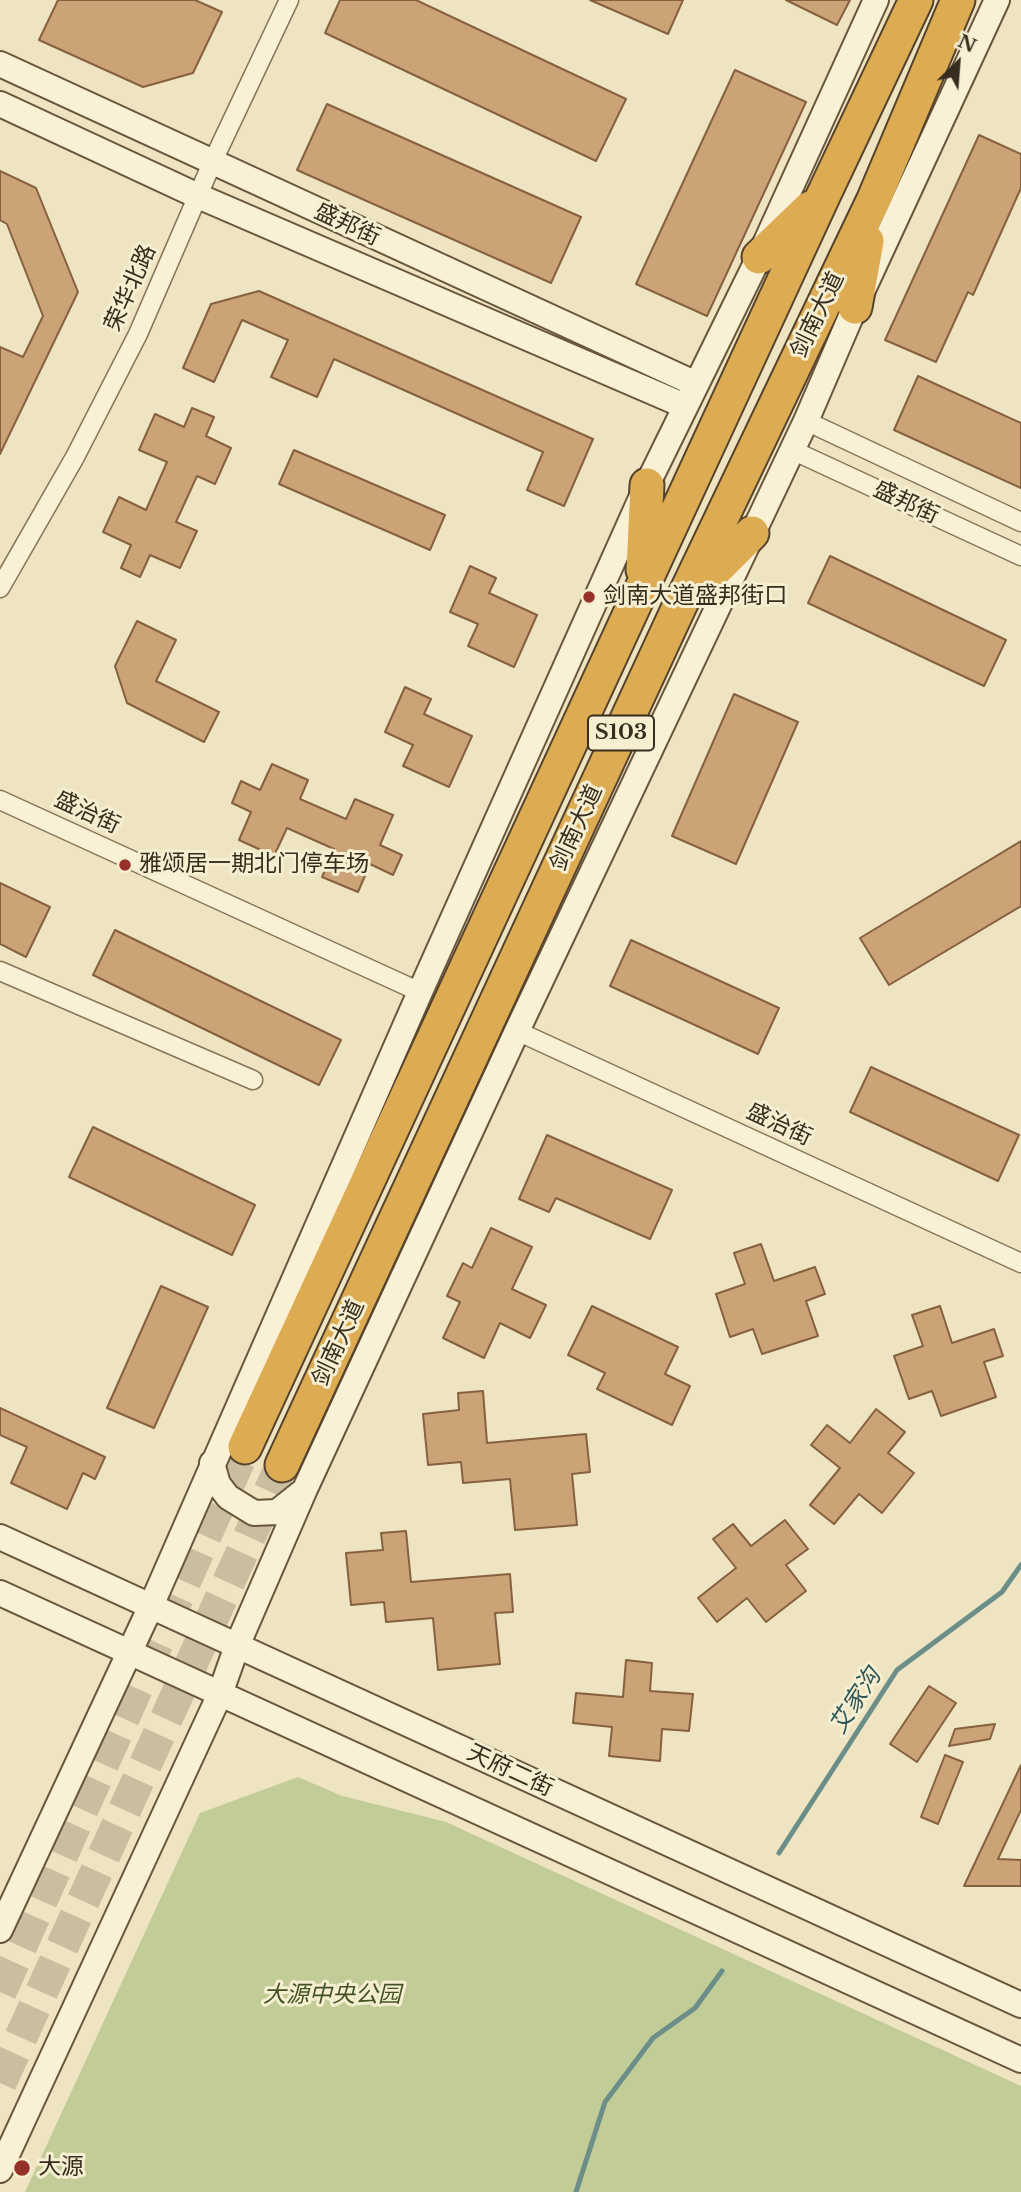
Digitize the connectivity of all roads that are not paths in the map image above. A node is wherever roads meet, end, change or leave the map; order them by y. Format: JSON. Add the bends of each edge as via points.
{"nodes":[{"id":1,"x":289,"y":0,"type":"edge"},
{"id":2,"x":876,"y":0,"type":"edge"},
{"id":3,"x":916,"y":0,"type":"edge"},
{"id":4,"x":958,"y":0,"type":"edge"},
{"id":5,"x":997,"y":0,"type":"edge"},
{"id":6,"x":0,"y":64,"type":"edge"},
{"id":7,"x":0,"y":104,"type":"edge"},
{"id":8,"x":212,"y":163,"type":"junction"},
{"id":9,"x":824,"y":194,"type":"junction"},
{"id":10,"x":198,"y":196,"type":"junction"},
{"id":11,"x":874,"y":199,"type":"junction"},
{"id":12,"x":759,"y":257,"type":"junction"},
{"id":13,"x":855,"y":307,"type":"junction"},
{"id":14,"x":696,"y":384,"type":"junction"},
{"id":15,"x":685,"y":406,"type":"junction"},
{"id":16,"x":806,"y":421,"type":"junction"},
{"id":17,"x":792,"y":450,"type":"junction"},
{"id":18,"x":647,"y":485,"type":"junction"},
{"id":19,"x":1021,"y":522,"type":"edge"},
{"id":20,"x":752,"y":533,"type":"junction"},
{"id":21,"x":1021,"y":556,"type":"edge"},
{"id":22,"x":0,"y":588,"type":"edge"},
{"id":23,"x":642,"y":589,"type":"junction"},
{"id":24,"x":680,"y":605,"type":"junction"},
{"id":25,"x":0,"y":800,"type":"edge"},
{"id":26,"x":0,"y":971,"type":"edge"},
{"id":27,"x":420,"y":992,"type":"junction"},
{"id":28,"x":516,"y":1031,"type":"junction"},
{"id":29,"x":253,"y":1080,"type":"dead end"},
{"id":30,"x":1021,"y":1263,"type":"edge"},
{"id":31,"x":245,"y":1447,"type":"tunnel mouth"},
{"id":32,"x":212,"y":1463,"type":"junction"},
{"id":33,"x":282,"y":1465,"type":"tunnel mouth"},
{"id":34,"x":305,"y":1489,"type":"junction"},
{"id":35,"x":0,"y":1537,"type":"edge"},
{"id":36,"x":0,"y":1593,"type":"edge"},
{"id":37,"x":151,"y":1606,"type":"junction"},
{"id":38,"x":237,"y":1646,"type":"junction"},
{"id":39,"x":128,"y":1652,"type":"junction"},
{"id":40,"x":220,"y":1694,"type":"junction"},
{"id":41,"x":0,"y":1930,"type":"edge"},
{"id":42,"x":1021,"y":2005,"type":"edge"},
{"id":43,"x":1021,"y":2060,"type":"edge"},
{"id":44,"x":0,"y":2170,"type":"edge"}],
"edges":[{"from":1,"to":8,"type":"street","name":"荣华北路"},
{"from":2,"to":12,"type":"main road"},
{"from":3,"to":9,"type":"highway","name":"剑南大道","number":"S103"},
{"from":4,"to":11,"type":"highway","name":"剑南大道","number":"S103"},
{"from":5,"to":13,"type":"main road"},
{"from":6,"to":8,"type":"main road","name":"盛邦街"},
{"from":7,"to":10,"type":"main road","name":"盛邦街"},
{"from":8,"to":10,"type":"street","name":"荣华北路"},
{"from":8,"to":14,"type":"main road","name":"盛邦街"},
{"from":9,"to":12,"type":"highway"},
{"from":9,"to":23,"type":"highway","name":"剑南大道","number":"S103"},
{"from":10,"to":15,"type":"main road","name":"盛邦街"},
{"from":10,"to":22,"type":"street","name":"荣华北路","via":[[138,334]]},
{"from":11,"to":13,"type":"highway"},
{"from":11,"to":24,"type":"highway","name":"剑南大道","number":"S103"},
{"from":12,"to":14,"type":"main road"},
{"from":13,"to":16,"type":"main road"},
{"from":14,"to":15,"type":"main road"},
{"from":15,"to":18,"type":"main road"},
{"from":16,"to":17,"type":"main road"},
{"from":16,"to":19,"type":"street","name":"盛邦街"},
{"from":17,"to":20,"type":"main road"},
{"from":17,"to":21,"type":"street","name":"盛邦街"},
{"from":18,"to":23,"type":"highway"},
{"from":18,"to":27,"type":"main road"},
{"from":20,"to":24,"type":"highway"},
{"from":20,"to":28,"type":"main road"},
{"from":23,"to":31,"type":"highway","name":"剑南大道","number":"S103"},
{"from":24,"to":33,"type":"highway","name":"剑南大道","number":"S103"},
{"from":25,"to":27,"type":"street","name":"盛治街"},
{"from":26,"to":29,"type":"street"},
{"from":27,"to":32,"type":"main road"},
{"from":28,"to":30,"type":"street","name":"盛治街"},
{"from":28,"to":34,"type":"main road"},
{"from":32,"to":34,"type":"main road","via":[[218,1484],[228,1497],[254,1513],[277,1511]]},
{"from":32,"to":37,"type":"main road"},
{"from":34,"to":38,"type":"main road"},
{"from":35,"to":37,"type":"main road","name":"天府二街"},
{"from":36,"to":39,"type":"main road"},
{"from":37,"to":38,"type":"main road","name":"天府二街"},
{"from":37,"to":39,"type":"main road"},
{"from":38,"to":40,"type":"main road"},
{"from":38,"to":42,"type":"main road","name":"天府二街"},
{"from":39,"to":40,"type":"main road"},
{"from":39,"to":41,"type":"main road"},
{"from":40,"to":43,"type":"main road"},
{"from":40,"to":44,"type":"main road"}]}
